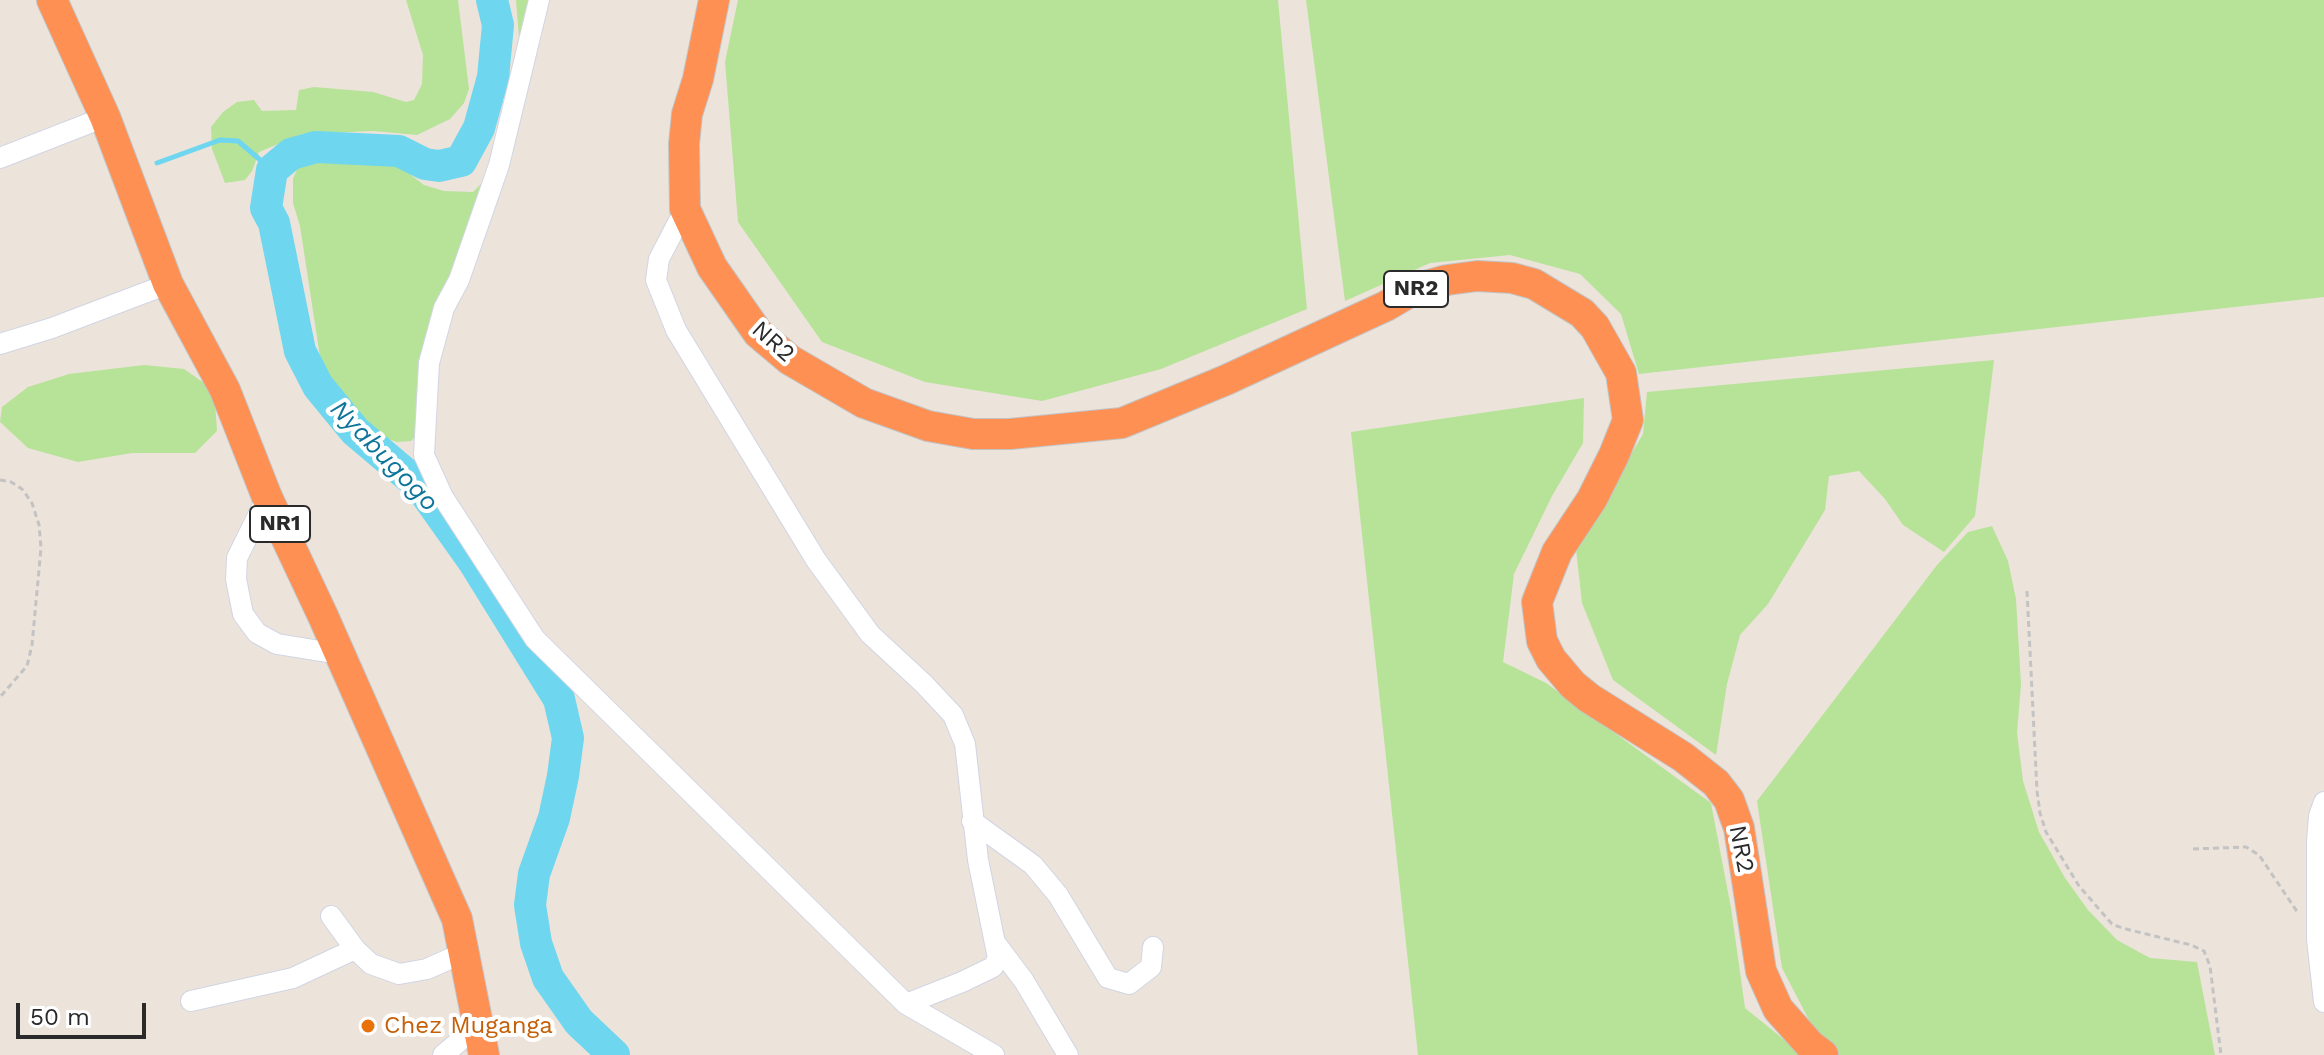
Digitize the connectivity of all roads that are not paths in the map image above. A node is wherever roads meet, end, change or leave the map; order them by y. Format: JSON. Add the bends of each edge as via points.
{"nodes":[{"id":1,"x":52,"y":0,"type":"edge"},
{"id":2,"x":539,"y":0,"type":"edge"},
{"id":3,"x":714,"y":0,"type":"edge"},
{"id":4,"x":105,"y":117,"type":"junction"},
{"id":5,"x":0,"y":158,"type":"edge"},
{"id":6,"x":685,"y":209,"type":"junction"},
{"id":7,"x":168,"y":284,"type":"junction"},
{"id":8,"x":0,"y":344,"type":"edge"},
{"id":9,"x":267,"y":497,"type":"junction"},
{"id":10,"x":339,"y":654,"type":"junction"},
{"id":11,"x":2324,"y":802,"type":"edge"},
{"id":12,"x":972,"y":821,"type":"junction"},
{"id":13,"x":331,"y":916,"type":"dead end"},
{"id":14,"x":997,"y":945,"type":"junction"},
{"id":15,"x":1153,"y":947,"type":"dead end"},
{"id":16,"x":355,"y":949,"type":"junction"},
{"id":17,"x":465,"y":952,"type":"junction"},
{"id":18,"x":191,"y":1001,"type":"dead end"},
{"id":19,"x":2324,"y":1002,"type":"edge"},
{"id":20,"x":906,"y":1004,"type":"junction"},
{"id":21,"x":479,"y":1025,"type":"junction"},
{"id":22,"x":443,"y":1055,"type":"edge"},
{"id":23,"x":484,"y":1055,"type":"edge"},
{"id":24,"x":994,"y":1055,"type":"edge"},
{"id":25,"x":1068,"y":1055,"type":"edge"},
{"id":26,"x":1823,"y":1055,"type":"edge"}],
"edges":[{"from":1,"to":4,"type":"highway","number":"NR1"},
{"from":2,"to":20,"type":"street","via":[[499,165],[444,308],[429,363],[424,455],[443,497],[535,639]]},
{"from":3,"to":6,"type":"highway","name":"NR2","number":"NR2","via":[[687,114]]},
{"from":4,"to":5,"type":"street"},
{"from":4,"to":7,"type":"highway","number":"NR1"},
{"from":6,"to":12,"type":"street","via":[[659,259],[656,280],[670,316],[816,560],[870,634],[953,715],[965,744]]},
{"from":6,"to":26,"type":"highway","name":"NR2","number":"NR2","via":[[734,301],[758,333],[790,360],[864,403],[928,426],[973,434],[1122,423],[1226,380],[1415,289],[1447,280],[1512,278],[1534,284],[1582,313],[1621,373],[1628,420],[1592,499],[1557,552],[1537,602],[1542,641],[1573,685],[1683,757],[1729,800],[1739,828],[1761,971],[1778,1009]]},
{"from":7,"to":8,"type":"street"},
{"from":7,"to":9,"type":"highway","number":"NR1","via":[[225,390]]},
{"from":9,"to":10,"type":"highway","number":"NR1"},
{"from":9,"to":10,"type":"street","via":[[237,558],[243,614],[257,633],[277,644]]},
{"from":10,"to":17,"type":"highway","number":"NR1","via":[[457,919]]},
{"from":11,"to":19,"type":"street","via":[[2317,841],[2317,939]]},
{"from":12,"to":14,"type":"street"},
{"from":12,"to":15,"type":"street","via":[[1033,865],[1058,895],[1108,978],[1129,984],[1151,967]]},
{"from":13,"to":16,"type":"street"},
{"from":14,"to":20,"type":"street","via":[[993,967]]},
{"from":14,"to":25,"type":"street"},
{"from":16,"to":17,"type":"street","via":[[371,964],[399,974],[427,969]]},
{"from":16,"to":18,"type":"street","via":[[293,978]]},
{"from":17,"to":21,"type":"highway","number":"NR1"},
{"from":20,"to":24,"type":"street"},
{"from":21,"to":22,"type":"street"},
{"from":21,"to":23,"type":"highway","number":"NR1"}]}
